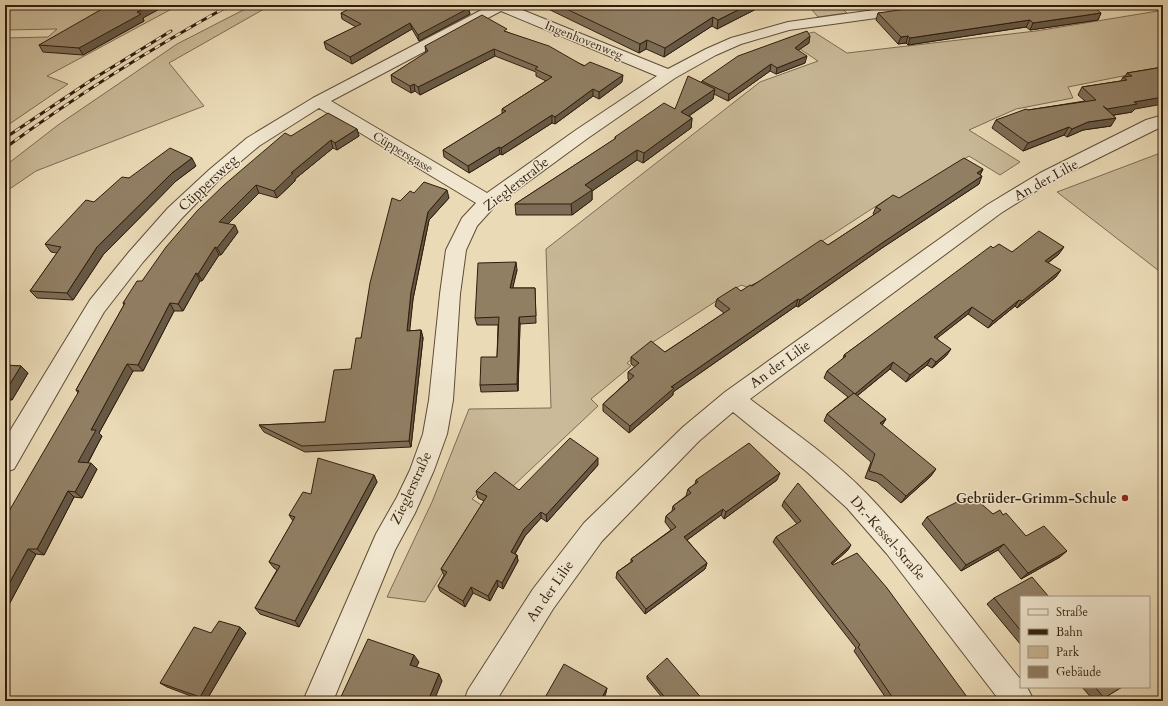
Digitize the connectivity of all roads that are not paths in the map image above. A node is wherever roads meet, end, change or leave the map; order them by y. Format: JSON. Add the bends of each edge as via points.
{"nodes":[{"id":1,"x":501,"y":5,"type":"edge"},
{"id":2,"x":942,"y":5,"type":"edge"},
{"id":3,"x":669,"y":75,"type":"junction"},
{"id":4,"x":319,"y":101,"type":"junction"},
{"id":5,"x":1163,"y":120,"type":"edge"},
{"id":6,"x":488,"y":202,"type":"junction"},
{"id":7,"x":733,"y":399,"type":"junction"},
{"id":8,"x":5,"y":461,"type":"edge"},
{"id":9,"x":318,"y":701,"type":"edge"},
{"id":10,"x":479,"y":701,"type":"edge"},
{"id":11,"x":1019,"y":701,"type":"edge"}],
"edges":[{"from":1,"to":3,"type":"street","name":"Ingenhovenweg"},
{"from":1,"to":4,"type":"street","name":"Cüppersweg"},
{"from":2,"to":3,"type":"street","name":"Zieglerstraße","via":[[775,30],[736,41]]},
{"from":3,"to":6,"type":"street","name":"Zieglerstraße"},
{"from":4,"to":6,"type":"street","name":"Cüppersgasse"},
{"from":4,"to":8,"type":"street","name":"Cüppersweg","via":[[253,142],[175,213],[141,251],[97,306]]},
{"from":5,"to":7,"type":"street","name":"An der Lilie","via":[[1046,177],[994,209]]},
{"from":6,"to":9,"type":"street","name":"Zieglerstraße","via":[[469,223],[456,250],[441,400],[435,434],[422,470],[385,543]]},
{"from":7,"to":10,"type":"street","name":"An der Lilie","via":[[691,434],[593,532],[543,599]]},
{"from":7,"to":11,"type":"street","name":"Dr.-Kessel-Straße","via":[[816,464],[856,500],[896,545]]}]}
